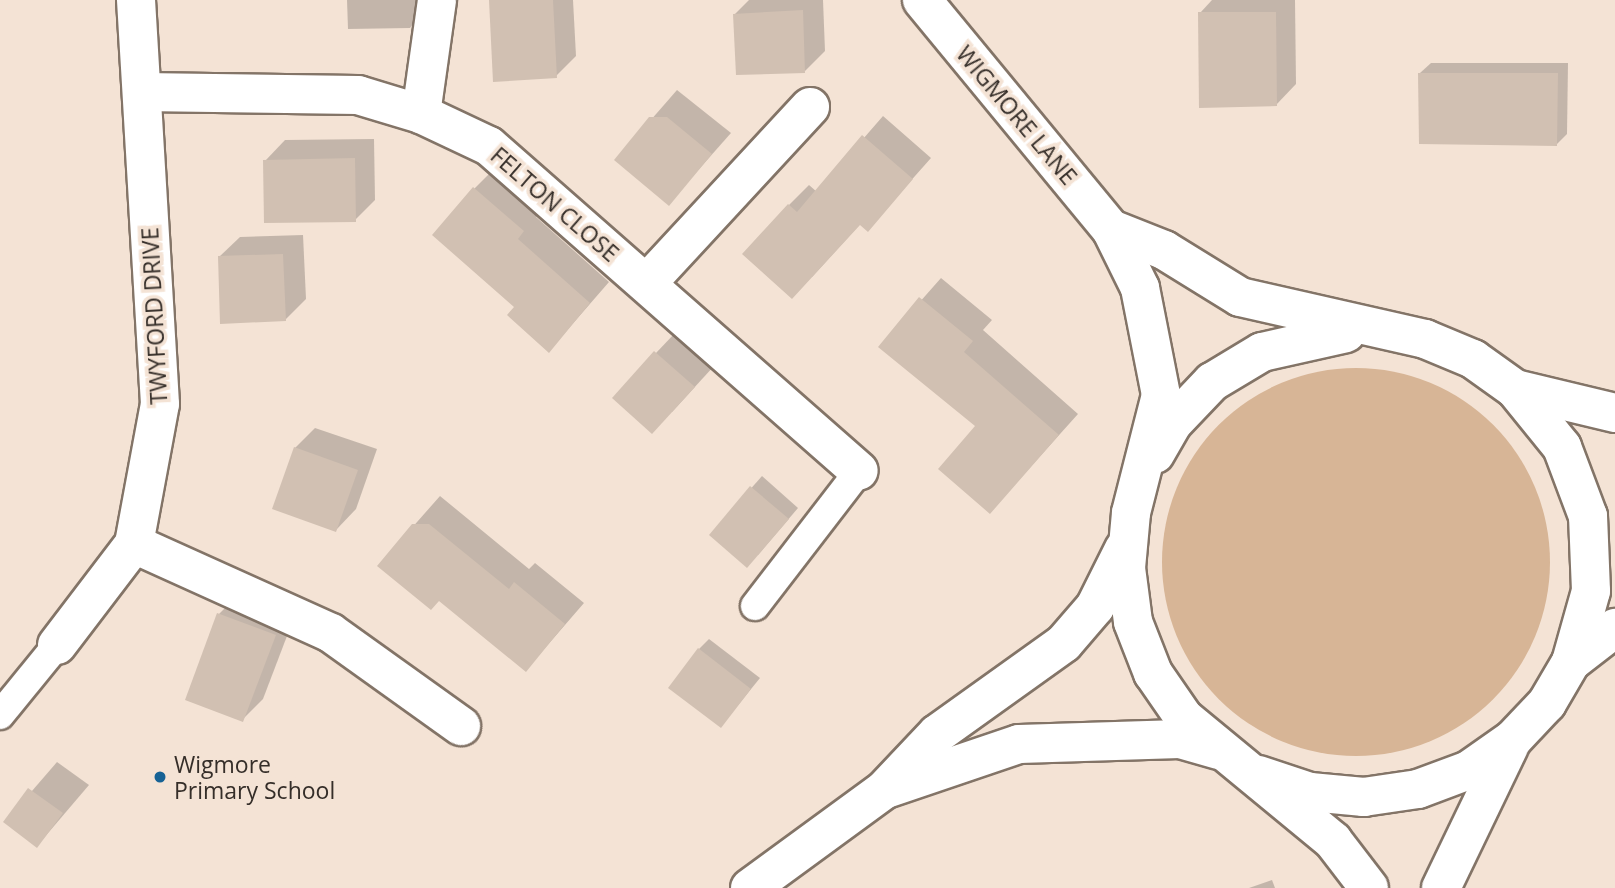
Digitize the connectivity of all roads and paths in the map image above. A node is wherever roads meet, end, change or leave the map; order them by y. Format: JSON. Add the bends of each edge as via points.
{"nodes":[{"id":1,"x":136,"y":0,"type":"edge"},
{"id":2,"x":437,"y":0,"type":"edge"},
{"id":3,"x":922,"y":0,"type":"edge"},
{"id":4,"x":142,"y":92,"type":"junction"},
{"id":5,"x":810,"y":107,"type":"dead end"},
{"id":6,"x":421,"y":114,"type":"junction"},
{"id":7,"x":1111,"y":229,"type":"junction"},
{"id":8,"x":647,"y":283,"type":"junction"},
{"id":9,"x":1375,"y":331,"type":"junction"},
{"id":10,"x":1515,"y":389,"type":"junction"},
{"id":11,"x":1615,"y":414,"type":"edge"},
{"id":12,"x":859,"y":471,"type":"joint"},
{"id":13,"x":1144,"y":474,"type":"junction"},
{"id":14,"x":1131,"y":513,"type":"junction"},
{"id":15,"x":134,"y":544,"type":"junction"},
{"id":16,"x":755,"y":606,"type":"dead end"},
{"id":17,"x":1615,"y":628,"type":"edge"},
{"id":18,"x":57,"y":645,"type":"joint"},
{"id":19,"x":1571,"y":662,"type":"junction"},
{"id":20,"x":10,"y":687,"type":"edge"},
{"id":21,"x":0,"y":715,"type":"edge"},
{"id":22,"x":461,"y":726,"type":"dead end"},
{"id":23,"x":1513,"y":739,"type":"junction"},
{"id":24,"x":1225,"y":755,"type":"junction"},
{"id":25,"x":1259,"y":775,"type":"junction"},
{"id":26,"x":884,"y":790,"type":"junction"},
{"id":27,"x":750,"y":888,"type":"edge"},
{"id":28,"x":1368,"y":888,"type":"edge"},
{"id":29,"x":1441,"y":888,"type":"edge"}],
"edges":[{"from":1,"to":4,"type":"street","name":"TWYFORD DRIVE"},
{"from":2,"to":6,"type":"street"},
{"from":3,"to":7,"type":"street","name":"WIGMORE LANE"},
{"from":4,"to":6,"type":"street","name":"FELTON CLOSE","via":[[358,95]]},
{"from":4,"to":15,"type":"street","name":"TWYFORD DRIVE","via":[[160,404]]},
{"from":5,"to":8,"type":"street"},
{"from":6,"to":8,"type":"street","name":"FELTON CLOSE","via":[[489,146]]},
{"from":7,"to":9,"type":"street","name":"WIGMORE LANE","via":[[1164,250],[1240,297]]},
{"from":7,"to":13,"type":"street","name":"WIGMORE LANE","via":[[1140,288],[1161,395]]},
{"from":8,"to":12,"type":"street","name":"FELTON CLOSE"},
{"from":9,"to":10,"type":"street","name":"WIGMORE LANE","via":[[1425,339],[1473,359]]},
{"from":9,"to":13,"type":"street","name":"WIGMORE LANE","via":[[1317,335],[1262,352],[1212,382],[1173,423]]},
{"from":10,"to":11,"type":"street"},
{"from":10,"to":19,"type":"street","name":"WIGMORE LANE","via":[[1562,447],[1588,516],[1591,591]]},
{"from":12,"to":16,"type":"lane"},
{"from":13,"to":14,"type":"street","name":"WIGMORE LANE"},
{"from":14,"to":24,"type":"street","name":"WIGMORE LANE","via":[[1125,568],[1143,648],[1184,718]]},
{"from":14,"to":26,"type":"street","via":[[1121,563],[1072,634],[995,697],[937,734]]},
{"from":15,"to":18,"type":"street","name":"TWYFORD DRIVE"},
{"from":15,"to":22,"type":"street","via":[[331,633]]},
{"from":17,"to":19,"type":"street"},
{"from":18,"to":20,"type":"lane"},
{"from":19,"to":23,"type":"street","name":"WIGMORE LANE","via":[[1547,704]]},
{"from":20,"to":21,"type":"lane"},
{"from":23,"to":25,"type":"street","name":"WIGMORE LANE","via":[[1469,770],[1418,789],[1364,797],[1324,793]]},
{"from":23,"to":29,"type":"street","name":"WIGMORE LANE"},
{"from":24,"to":25,"type":"street","name":"WIGMORE LANE"},
{"from":24,"to":26,"type":"street","via":[[1208,743],[1180,739],[1019,744]]},
{"from":25,"to":28,"type":"street","name":"WIGMORE LANE","via":[[1333,841]]},
{"from":26,"to":27,"type":"street"}]}
